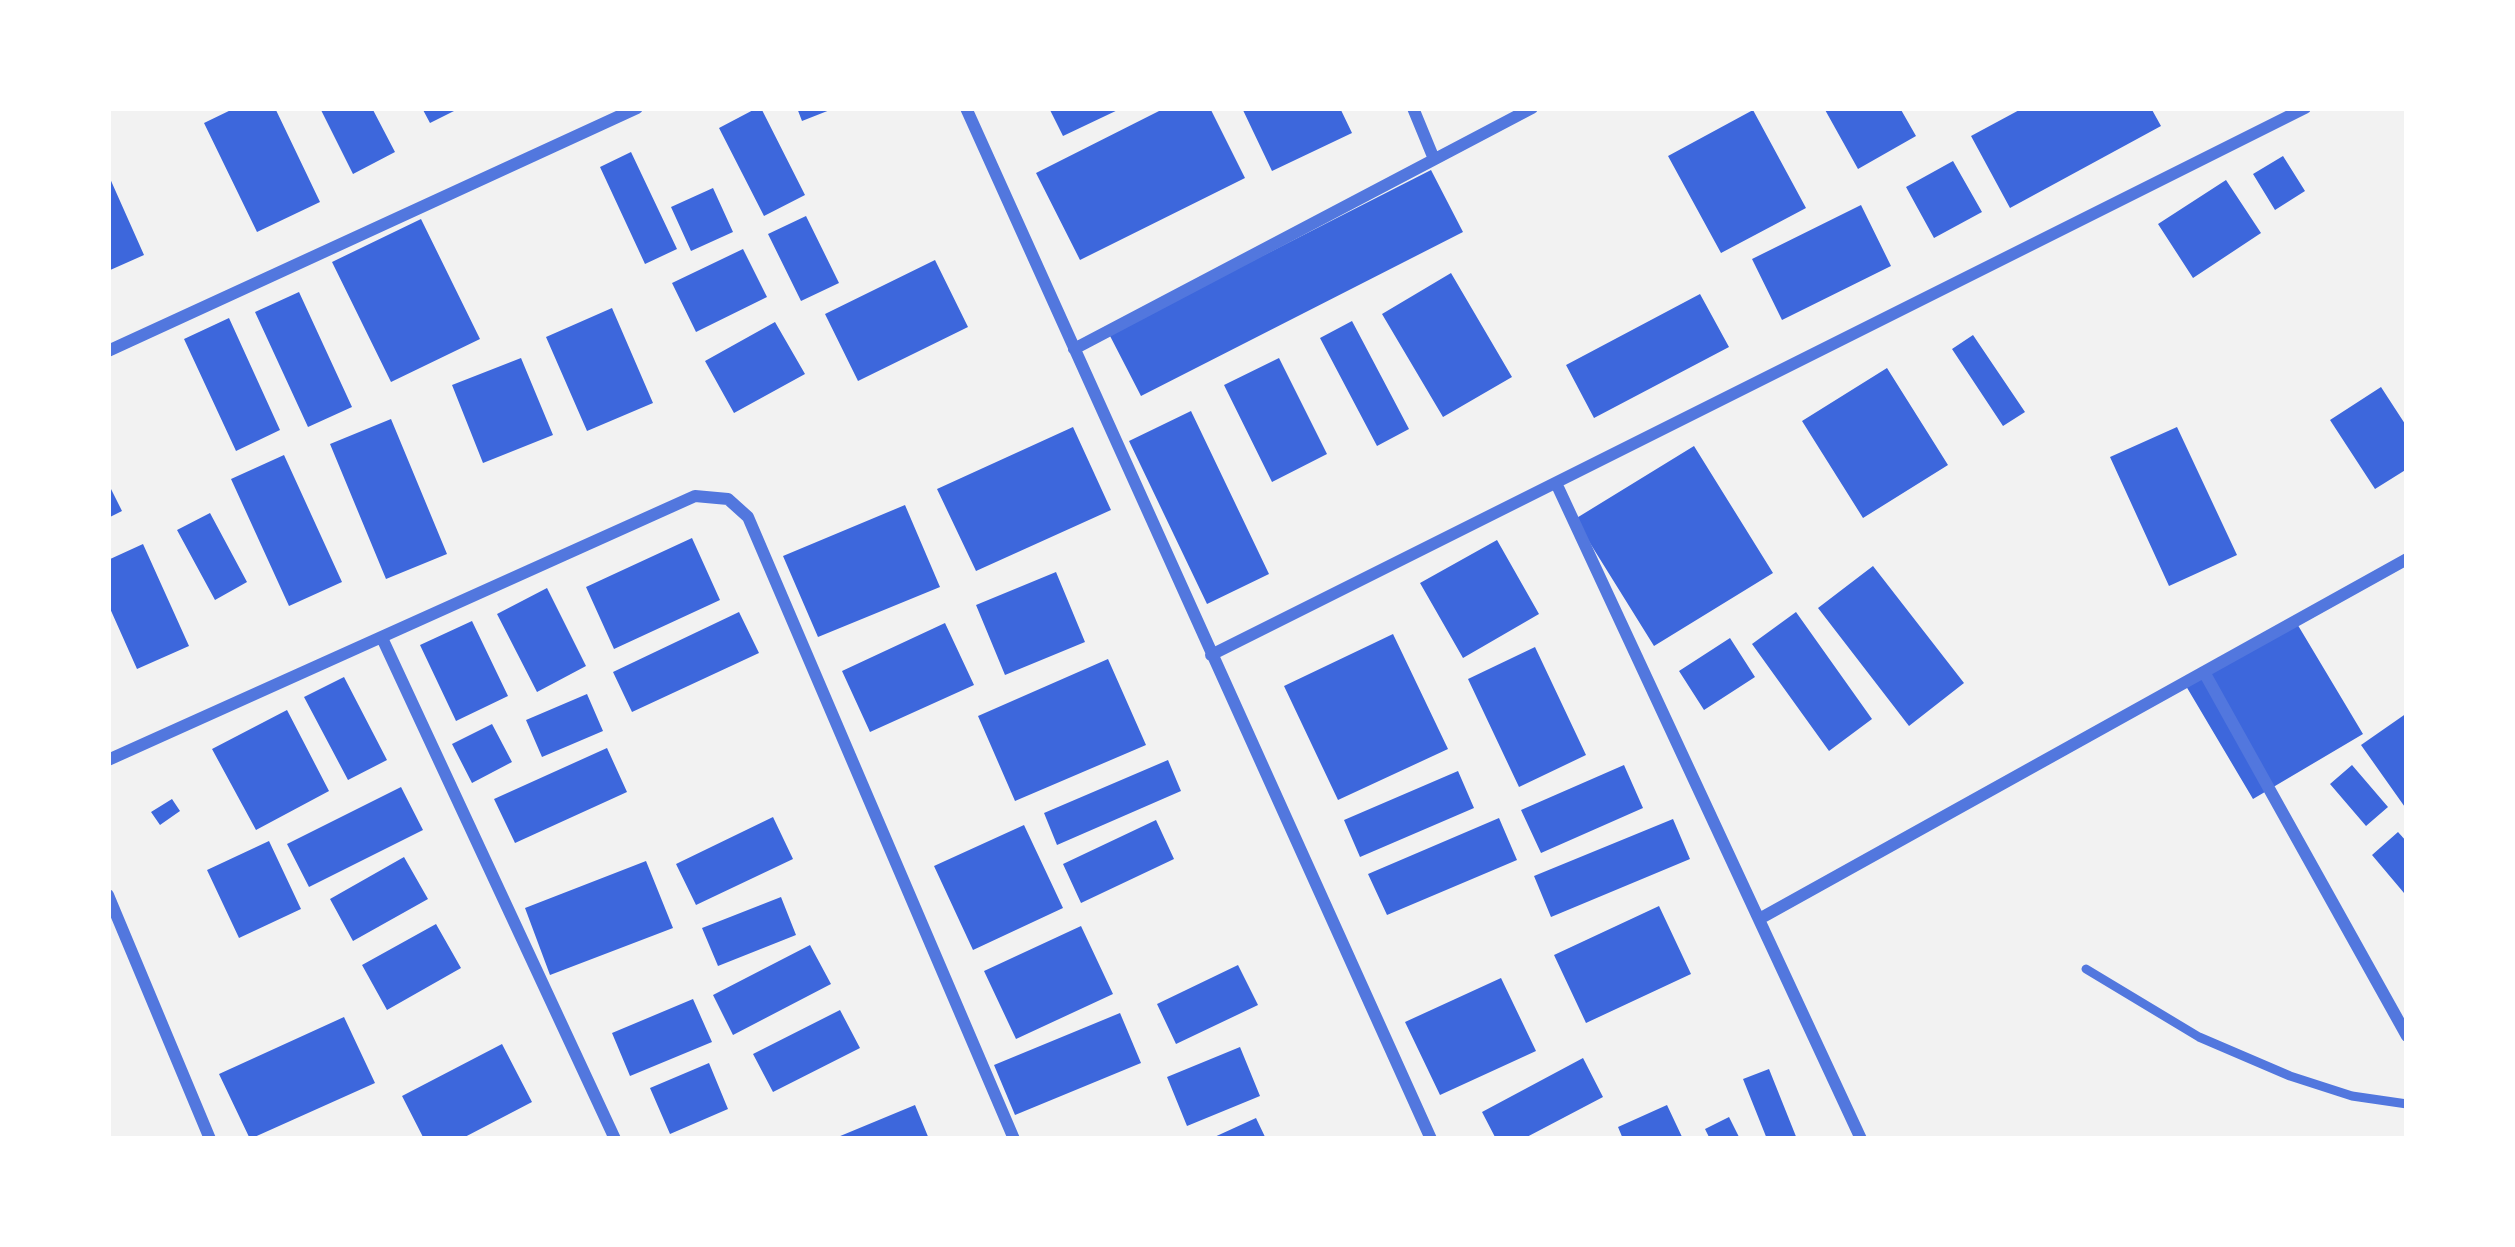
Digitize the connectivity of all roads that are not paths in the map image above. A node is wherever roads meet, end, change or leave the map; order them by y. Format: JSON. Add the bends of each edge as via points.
{"nodes":[{"id":1,"x":638,"y":108,"type":"edge"},
{"id":2,"x":966,"y":108,"type":"edge"},
{"id":3,"x":1413,"y":108,"type":"edge"},
{"id":4,"x":1532,"y":108,"type":"edge"},
{"id":5,"x":2306,"y":108,"type":"edge"},
{"id":6,"x":1434,"y":159,"type":"junction"},
{"id":7,"x":1074,"y":349,"type":"junction"},
{"id":8,"x":108,"y":351,"type":"edge"},
{"id":9,"x":1556,"y":483,"type":"junction"},
{"id":10,"x":2407,"y":559,"type":"edge"},
{"id":11,"x":382,"y":638,"type":"junction"},
{"id":12,"x":1210,"y":655,"type":"junction"},
{"id":13,"x":2204,"y":672,"type":"junction"},
{"id":14,"x":108,"y":760,"type":"edge"},
{"id":15,"x":108,"y":895,"type":"edge"},
{"id":16,"x":1761,"y":918,"type":"junction"},
{"id":17,"x":2086,"y":969,"type":"dead end"},
{"id":18,"x":2407,"y":1036,"type":"edge"},
{"id":19,"x":2407,"y":1104,"type":"edge"},
{"id":20,"x":210,"y":1139,"type":"edge"},
{"id":21,"x":615,"y":1139,"type":"edge"},
{"id":22,"x":1014,"y":1139,"type":"edge"},
{"id":23,"x":1431,"y":1139,"type":"edge"},
{"id":24,"x":1861,"y":1139,"type":"edge"}],
"edges":[{"from":1,"to":8,"type":"street"},
{"from":2,"to":7,"type":"street"},
{"from":3,"to":6,"type":"street"},
{"from":4,"to":6,"type":"street"},
{"from":5,"to":9,"type":"street"},
{"from":6,"to":7,"type":"street"},
{"from":7,"to":12,"type":"street"},
{"from":9,"to":12,"type":"street"},
{"from":9,"to":16,"type":"street"},
{"from":10,"to":13,"type":"street"},
{"from":11,"to":14,"type":"street"},
{"from":11,"to":21,"type":"street"},
{"from":11,"to":22,"type":"street","via":[[695,496],[728,499],[748,517]]},
{"from":12,"to":23,"type":"street"},
{"from":13,"to":16,"type":"street"},
{"from":13,"to":18,"type":"street"},
{"from":15,"to":20,"type":"street"},
{"from":16,"to":24,"type":"street"},
{"from":17,"to":19,"type":"lane","via":[[2199,1037],[2290,1076]]}]}
